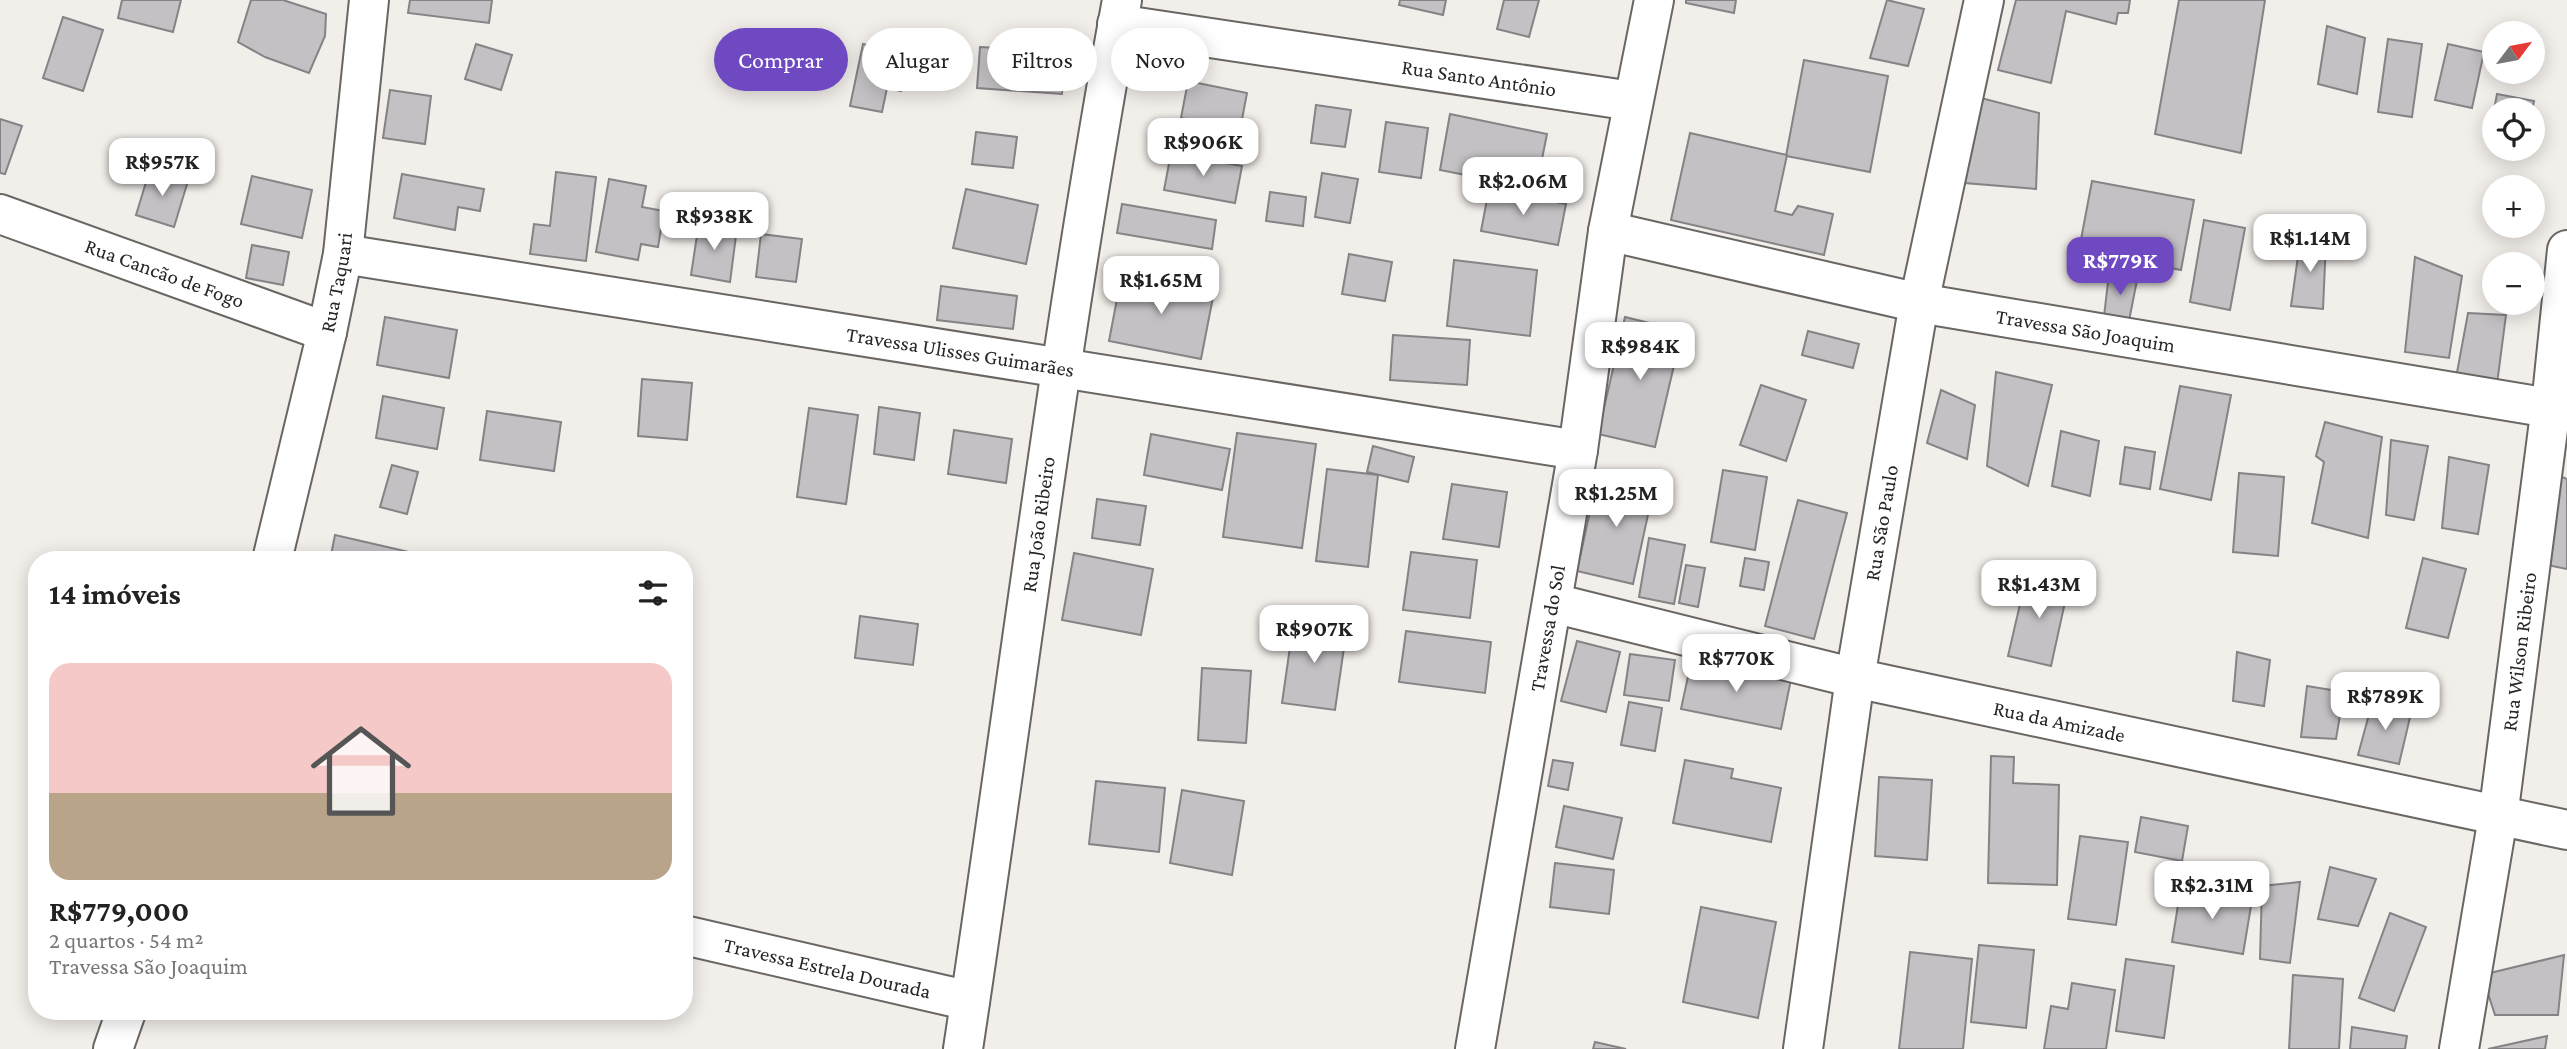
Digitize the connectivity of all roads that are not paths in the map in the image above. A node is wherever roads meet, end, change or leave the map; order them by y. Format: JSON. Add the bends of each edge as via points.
{"nodes":[{"id":1,"x":369,"y":0,"type":"edge"},
{"id":2,"x":1654,"y":0,"type":"edge"},
{"id":3,"x":1984,"y":0,"type":"edge"},
{"id":4,"x":1120,"y":12,"type":"edge"},
{"id":5,"x":1632,"y":101,"type":"junction"},
{"id":6,"x":0,"y":214,"type":"edge"},
{"id":7,"x":1608,"y":232,"type":"junction"},
{"id":8,"x":2567,"y":250,"type":"edge"},
{"id":9,"x":342,"y":254,"type":"junction"},
{"id":10,"x":1919,"y":303,"type":"junction"},
{"id":11,"x":327,"y":332,"type":"junction"},
{"id":12,"x":1060,"y":369,"type":"junction"},
{"id":13,"x":2559,"y":409,"type":"edge"},
{"id":14,"x":1578,"y":450,"type":"junction"},
{"id":15,"x":274,"y":551,"type":"edge"},
{"id":16,"x":1552,"y":603,"type":"junction"},
{"id":17,"x":1855,"y":678,"type":"junction"},
{"id":18,"x":2498,"y":817,"type":"junction"},
{"id":19,"x":2567,"y":830,"type":"edge"},
{"id":20,"x":693,"y":937,"type":"edge"},
{"id":21,"x":970,"y":1001,"type":"junction"},
{"id":22,"x":123,"y":1020,"type":"edge"},
{"id":23,"x":113,"y":1049,"type":"edge"},
{"id":24,"x":963,"y":1049,"type":"edge"},
{"id":25,"x":1475,"y":1049,"type":"edge"},
{"id":26,"x":1803,"y":1049,"type":"edge"},
{"id":27,"x":2459,"y":1049,"type":"edge"}],
"edges":[{"from":1,"to":9,"type":"street","name":"Rua Taquari"},
{"from":2,"to":5,"type":"street","name":"Travessa do Sol"},
{"from":3,"to":10,"type":"street","name":"Rua São Paulo"},
{"from":4,"to":5,"type":"street","name":"Rua Santo Antônio"},
{"from":4,"to":12,"type":"street","name":"Rua João Ribeiro"},
{"from":5,"to":7,"type":"street","name":"Travessa do Sol"},
{"from":6,"to":11,"type":"street","name":"Rua Cancão de Fogo"},
{"from":7,"to":10,"type":"street","name":"Travessa São Joaquim"},
{"from":7,"to":14,"type":"street","name":"Travessa do Sol"},
{"from":8,"to":13,"type":"street","name":"Rua Wilson Ribeiro"},
{"from":9,"to":11,"type":"street","name":"Rua Taquari"},
{"from":9,"to":12,"type":"street","name":"Travessa Ulisses Guimarães"},
{"from":10,"to":13,"type":"street","name":"Travessa São Joaquim"},
{"from":10,"to":17,"type":"street","name":"Rua São Paulo"},
{"from":11,"to":15,"type":"street","name":"Rua Taquari"},
{"from":12,"to":14,"type":"street","name":"Travessa Ulisses Guimarães"},
{"from":12,"to":21,"type":"street","name":"Rua João Ribeiro"},
{"from":13,"to":18,"type":"street","name":"Rua Wilson Ribeiro"},
{"from":14,"to":16,"type":"street","name":"Travessa do Sol"},
{"from":16,"to":17,"type":"street","name":"Rua da Amizade"},
{"from":16,"to":25,"type":"street","name":"Travessa do Sol"},
{"from":17,"to":18,"type":"street","name":"Rua da Amizade"},
{"from":17,"to":26,"type":"street","name":"Rua São Paulo"},
{"from":18,"to":19,"type":"street","name":"Rua da Amizade"},
{"from":18,"to":27,"type":"street","name":"Rua Wilson Ribeiro"},
{"from":20,"to":21,"type":"street","name":"Travessa Estrela Dourada"},
{"from":21,"to":24,"type":"street","name":"Rua João Ribeiro"},
{"from":22,"to":23,"type":"street"}]}
